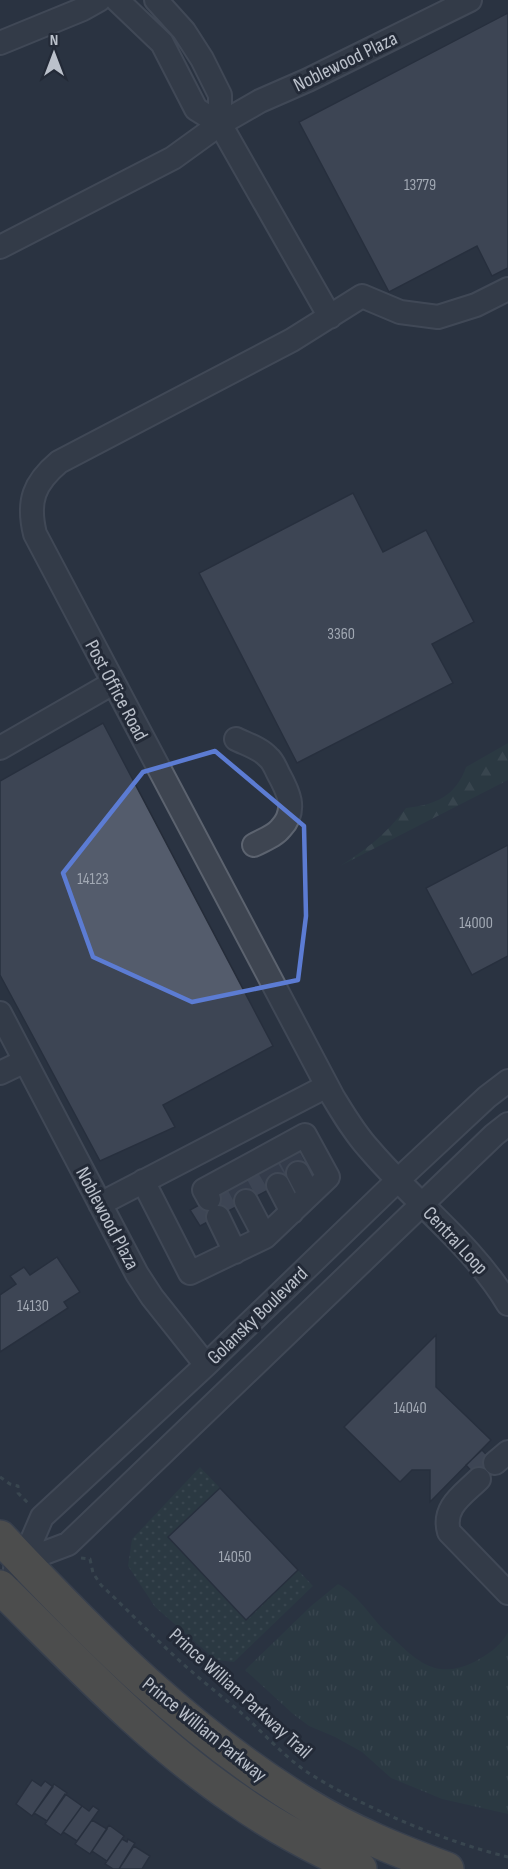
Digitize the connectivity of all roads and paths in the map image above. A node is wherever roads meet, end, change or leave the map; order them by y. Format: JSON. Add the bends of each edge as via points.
{"nodes":[{"id":1,"x":99,"y":0,"type":"edge"},
{"id":2,"x":117,"y":0,"type":"edge"},
{"id":3,"x":156,"y":0,"type":"edge"},
{"id":4,"x":470,"y":0,"type":"edge"},
{"id":5,"x":0,"y":43,"type":"edge"},
{"id":6,"x":220,"y":124,"type":"junction"},
{"id":7,"x":0,"y":247,"type":"edge"},
{"id":8,"x":508,"y":289,"type":"edge"},
{"id":9,"x":330,"y":317,"type":"junction"},
{"id":10,"x":113,"y":683,"type":"junction"},
{"id":11,"x":236,"y":739,"type":"dead end"},
{"id":12,"x":0,"y":748,"type":"edge"},
{"id":13,"x":254,"y":844,"type":"dead end"},
{"id":14,"x":0,"y":1013,"type":"edge"},
{"id":15,"x":25,"y":1061,"type":"junction"},
{"id":16,"x":0,"y":1073,"type":"edge"},
{"id":17,"x":508,"y":1081,"type":"edge"},
{"id":18,"x":327,"y":1086,"type":"junction"},
{"id":19,"x":508,"y":1124,"type":"edge"},
{"id":20,"x":252,"y":1125,"type":"junction"},
{"id":21,"x":278,"y":1163,"type":"junction"},
{"id":22,"x":398,"y":1180,"type":"junction"},
{"id":23,"x":143,"y":1181,"type":"junction"},
{"id":24,"x":238,"y":1187,"type":"junction"},
{"id":25,"x":309,"y":1194,"type":"junction"},
{"id":26,"x":100,"y":1203,"type":"junction"},
{"id":27,"x":423,"y":1205,"type":"junction"},
{"id":28,"x":292,"y":1212,"type":"junction"},
{"id":29,"x":265,"y":1238,"type":"junction"},
{"id":30,"x":235,"y":1252,"type":"junction"},
{"id":31,"x":508,"y":1304,"type":"edge"},
{"id":32,"x":206,"y":1365,"type":"junction"},
{"id":33,"x":0,"y":1477,"type":"edge"},
{"id":34,"x":479,"y":1479,"type":"dead end"},
{"id":35,"x":18,"y":1493,"type":"dead end"},
{"id":36,"x":0,"y":1537,"type":"edge"},
{"id":37,"x":82,"y":1559,"type":"dead end"},
{"id":38,"x":8,"y":1577,"type":"edge"},
{"id":39,"x":508,"y":1593,"type":"edge"},
{"id":40,"x":508,"y":1857,"type":"edge"},
{"id":41,"x":360,"y":1869,"type":"edge"},
{"id":42,"x":447,"y":1869,"type":"edge"}],
"edges":[{"from":1,"to":5,"type":"street"},
{"from":2,"to":6,"type":"street","via":[[162,43],[196,109]]},
{"from":3,"to":6,"type":"street","via":[[184,31],[202,59],[220,95]]},
{"from":4,"to":6,"type":"street","name":"Noblewood Plaza"},
{"from":6,"to":7,"type":"street","name":"Noblewood Plaza","via":[[173,158]]},
{"from":6,"to":9,"type":"street"},
{"from":8,"to":9,"type":"street","name":"Post Office Road","via":[[438,317],[399,312],[362,296]]},
{"from":9,"to":10,"type":"street","name":"Post Office Road","via":[[59,462],[36,487],[31,518],[35,534]]},
{"from":10,"to":12,"type":"street"},
{"from":10,"to":18,"type":"street","name":"Post Office Road"},
{"from":11,"to":13,"type":"street","via":[[270,758],[291,804],[282,827]]},
{"from":14,"to":15,"type":"street","name":"Noblewood Plaza"},
{"from":15,"to":16,"type":"street"},
{"from":15,"to":26,"type":"street","name":"Noblewood Plaza"},
{"from":17,"to":22,"type":"street","name":"Golansky Boulevard"},
{"from":18,"to":20,"type":"street"},
{"from":18,"to":22,"type":"street","name":"Post Office Road","via":[[352,1128]]},
{"from":19,"to":27,"type":"street","name":"Golansky Boulevard"},
{"from":20,"to":21,"type":"street"},
{"from":20,"to":23,"type":"street"},
{"from":21,"to":24,"type":"street"},
{"from":21,"to":25,"type":"street"},
{"from":21,"to":25,"type":"street","via":[[305,1135],[328,1177]]},
{"from":21,"to":28,"type":"street"},
{"from":22,"to":27,"type":"street","name":"Central Loop"},
{"from":22,"to":32,"type":"street","name":"Golansky Boulevard"},
{"from":23,"to":26,"type":"street"},
{"from":23,"to":30,"type":"street","via":[[190,1273]]},
{"from":24,"to":29,"type":"street"},
{"from":24,"to":30,"type":"street","via":[[204,1190]]},
{"from":25,"to":28,"type":"street"},
{"from":26,"to":32,"type":"street","name":"Noblewood Plaza","via":[[152,1297]]},
{"from":27,"to":31,"type":"street","name":"Central Loop","via":[[481,1264]]},
{"from":27,"to":38,"type":"street","name":"Golansky Boulevard","via":[[68,1544]]},
{"from":28,"to":29,"type":"street"},
{"from":29,"to":30,"type":"street"},
{"from":32,"to":38,"type":"street","name":"Golansky Boulevard","via":[[42,1517]]},
{"from":33,"to":35,"type":"path","via":[[18,1486]]},
{"from":34,"to":39,"type":"street","via":[[449,1511],[447,1525],[449,1532]]},
{"from":36,"to":38,"type":"highway","name":"Prince William Parkway"},
{"from":37,"to":40,"type":"path","name":"Prince William Parkway Trail","via":[[90,1559],[97,1580],[188,1669],[307,1771],[406,1821]]},
{"from":38,"to":41,"type":"highway","name":"Prince William Parkway","via":[[93,1678],[190,1765],[274,1824]]},
{"from":38,"to":42,"type":"highway","name":"Prince William Parkway","via":[[94,1634],[156,1693],[258,1773],[362,1834]]}]}
